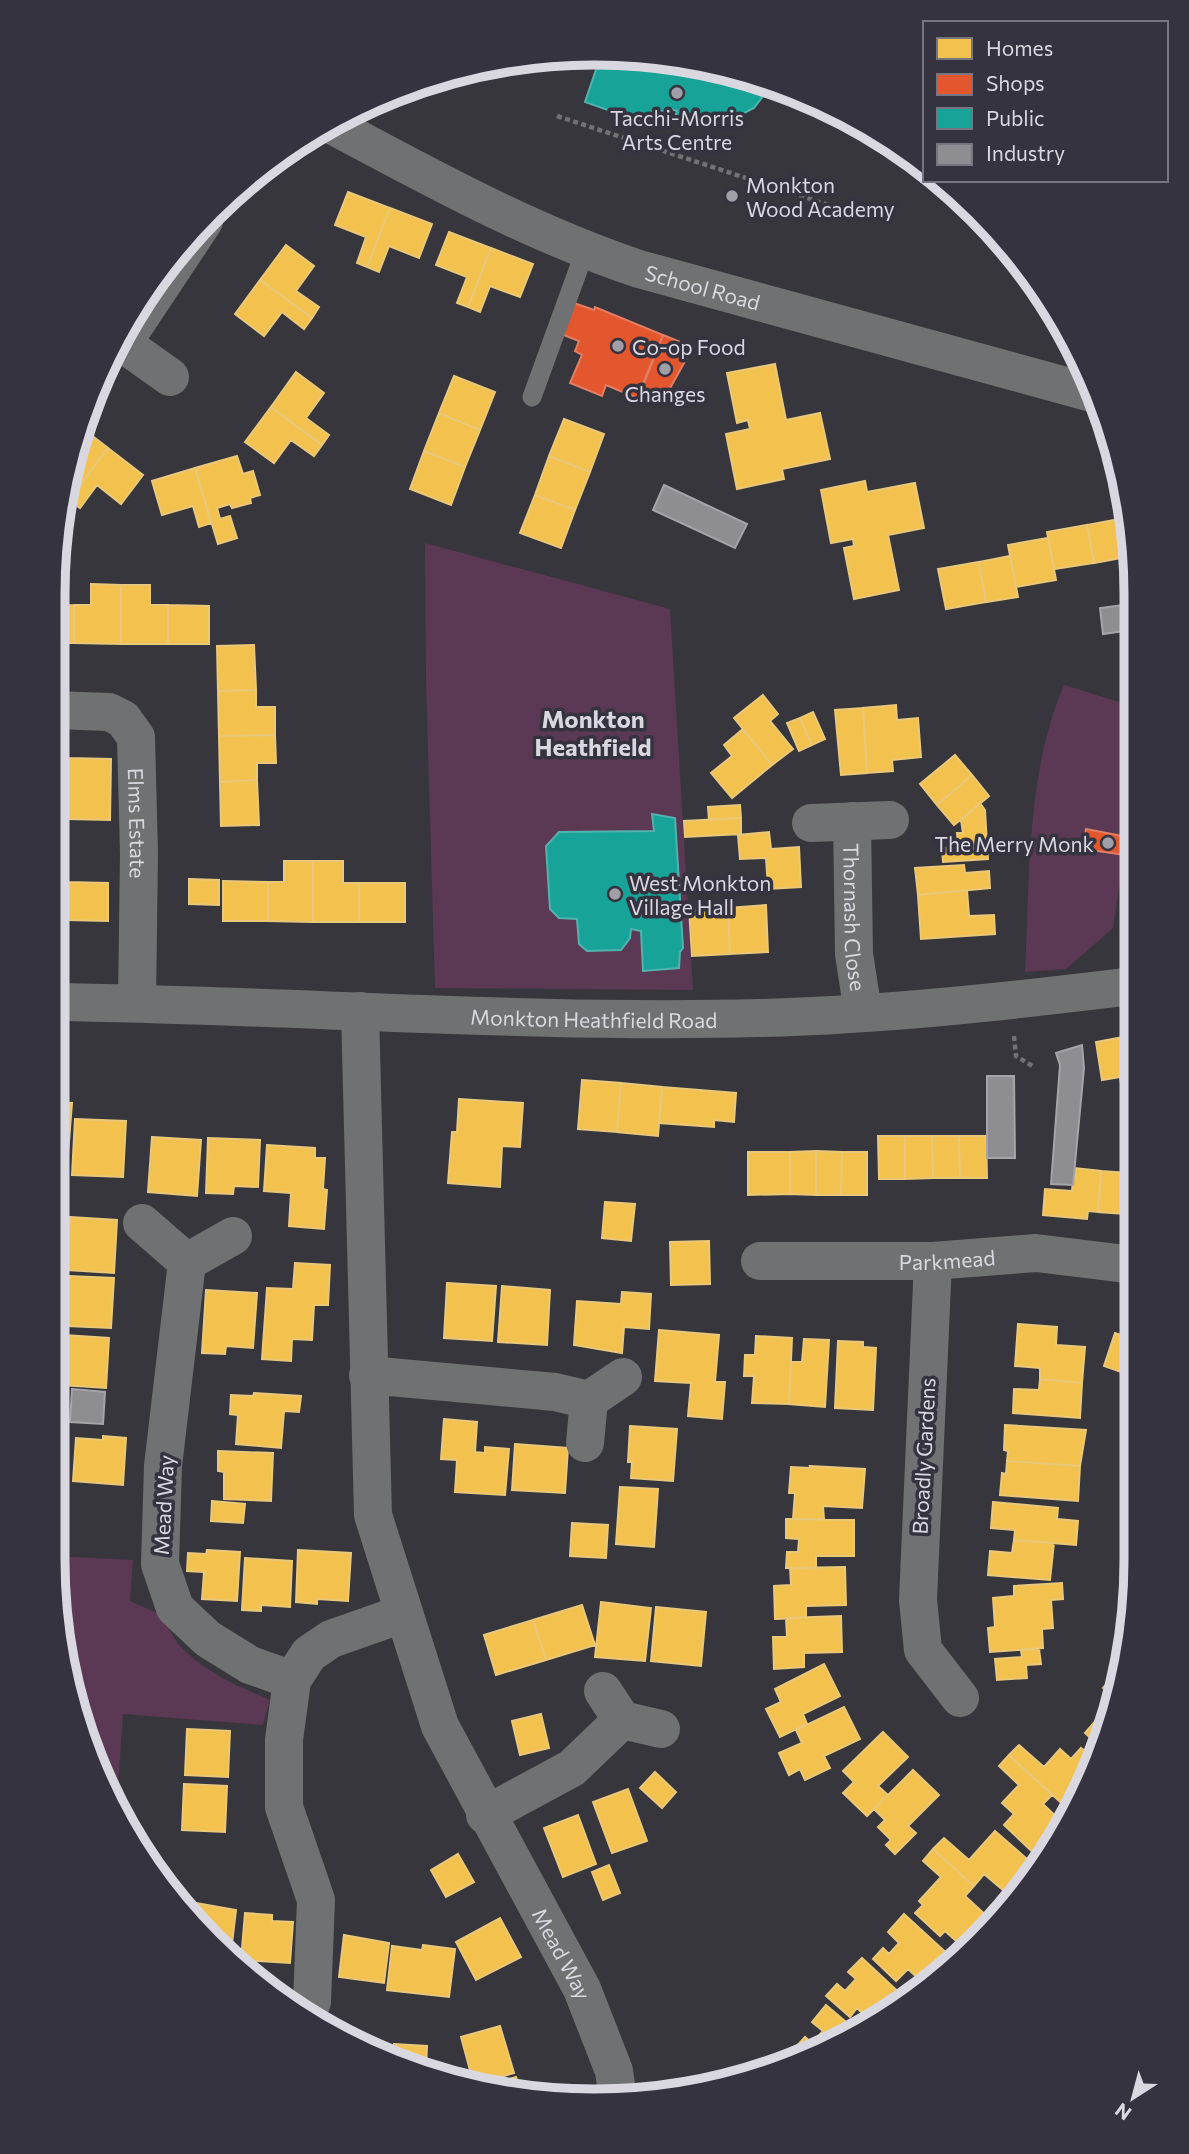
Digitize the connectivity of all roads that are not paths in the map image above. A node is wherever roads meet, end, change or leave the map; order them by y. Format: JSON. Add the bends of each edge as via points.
{"nodes":[{"id":1,"x":341,"y":130,"type":"edge"},
{"id":2,"x":585,"y":251,"type":"junction"},
{"id":3,"x":127,"y":346,"type":"edge"},
{"id":4,"x":170,"y":377,"type":"dead end"},
{"id":5,"x":1083,"y":391,"type":"edge"},
{"id":6,"x":532,"y":397,"type":"dead end"},
{"id":7,"x":65,"y":710,"type":"edge"},
{"id":8,"x":890,"y":820,"type":"dead end"},
{"id":9,"x":852,"y":821,"type":"junction"},
{"id":10,"x":811,"y":823,"type":"dead end"},
{"id":11,"x":1124,"y":987,"type":"edge"},
{"id":12,"x":65,"y":1002,"type":"edge"},
{"id":13,"x":137,"y":1003,"type":"junction"},
{"id":14,"x":360,"y":1011,"type":"junction"},
{"id":15,"x":863,"y":1012,"type":"junction"},
{"id":16,"x":142,"y":1223,"type":"dead end"},
{"id":17,"x":233,"y":1236,"type":"dead end"},
{"id":18,"x":760,"y":1261,"type":"dead end"},
{"id":19,"x":933,"y":1261,"type":"junction"},
{"id":20,"x":187,"y":1262,"type":"junction"},
{"id":21,"x":1124,"y":1264,"type":"edge"},
{"id":22,"x":368,"y":1375,"type":"junction"},
{"id":23,"x":623,"y":1377,"type":"dead end"},
{"id":24,"x":589,"y":1400,"type":"junction"},
{"id":25,"x":584,"y":1443,"type":"dead end"},
{"id":26,"x":402,"y":1614,"type":"junction"},
{"id":27,"x":292,"y":1680,"type":"junction"},
{"id":28,"x":960,"y":1698,"type":"dead end"},
{"id":29,"x":661,"y":1729,"type":"dead end"},
{"id":30,"x":485,"y":1815,"type":"junction"},
{"id":31,"x":310,"y":2006,"type":"edge"},
{"id":32,"x":616,"y":2088,"type":"edge"}],
"edges":[{"from":1,"to":2,"type":"street","name":"School Road"},
{"from":2,"to":5,"type":"street","name":"School Road"},
{"from":2,"to":6,"type":"lane"},
{"from":3,"to":4,"type":"street"},
{"from":7,"to":13,"type":"street","name":"Elms Estate","via":[[109,712],[123,719],[136,737]]},
{"from":8,"to":9,"type":"street","name":"Thornash Close"},
{"from":9,"to":10,"type":"street","name":"Thornash Close"},
{"from":9,"to":15,"type":"street","name":"Thornash Close","via":[[854,954]]},
{"from":11,"to":15,"type":"street","name":"Monkton Heathfield Road"},
{"from":12,"to":13,"type":"street","name":"Monkton Heathfield Road"},
{"from":13,"to":14,"type":"street","name":"Monkton Heathfield Road"},
{"from":14,"to":15,"type":"street","name":"Monkton Heathfield Road","via":[[567,1019],[760,1018]]},
{"from":14,"to":22,"type":"street","name":"Mead Way"},
{"from":16,"to":20,"type":"street"},
{"from":17,"to":20,"type":"street"},
{"from":18,"to":19,"type":"street","name":"Parkmead"},
{"from":19,"to":21,"type":"street","name":"Parkmead","via":[[1036,1253]]},
{"from":19,"to":28,"type":"street","name":"Broadly Gardens","via":[[912,1657]]},
{"from":20,"to":27,"type":"street","name":"Mead Way","via":[[163,1466],[160,1564],[175,1608],[208,1639],[250,1665]]},
{"from":22,"to":24,"type":"street","via":[[555,1392]]},
{"from":22,"to":26,"type":"street","name":"Mead Way","via":[[373,1515]]},
{"from":23,"to":24,"type":"street"},
{"from":24,"to":25,"type":"street"},
{"from":26,"to":27,"type":"street","via":[[331,1639],[309,1654]]},
{"from":26,"to":30,"type":"street","name":"Mead Way","via":[[440,1726]]},
{"from":27,"to":31,"type":"street","via":[[284,1740],[284,1807],[316,1900]]},
{"from":29,"to":30,"type":"street","via":[[612,1705],[572,1768]]},
{"from":30,"to":32,"type":"street","name":"Mead Way","via":[[583,1989]]}]}
